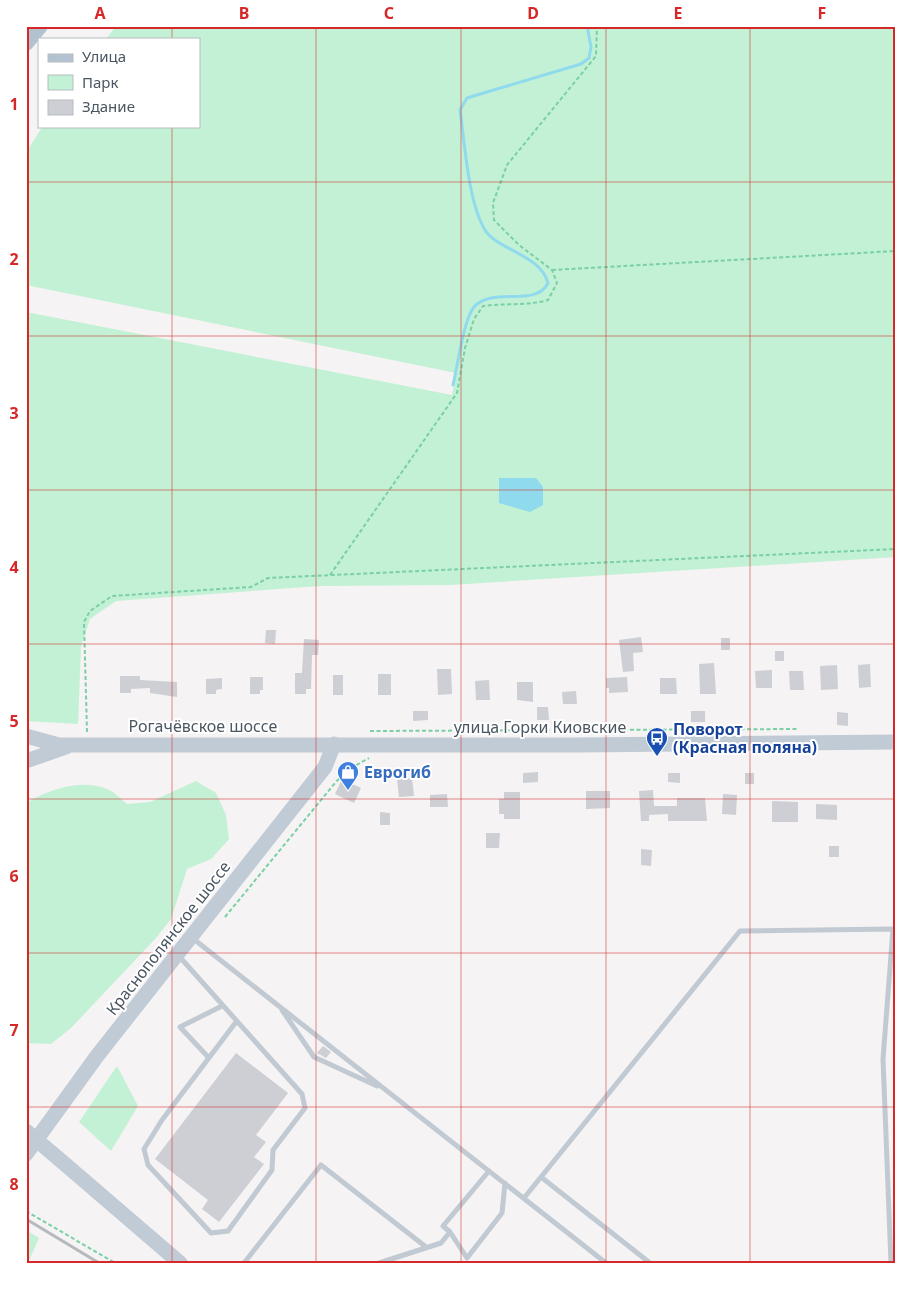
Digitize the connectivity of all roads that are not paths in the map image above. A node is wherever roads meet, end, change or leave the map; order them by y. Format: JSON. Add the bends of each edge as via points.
{"nodes":[{"id":1,"x":40,"y":26,"type":"edge"},
{"id":2,"x":26,"y":43,"type":"edge"},
{"id":3,"x":26,"y":736,"type":"edge"},
{"id":4,"x":896,"y":742,"type":"edge"},
{"id":5,"x":72,"y":744,"type":"junction"},
{"id":6,"x":334,"y":744,"type":"junction"},
{"id":7,"x":26,"y":761,"type":"edge"},
{"id":8,"x":191,"y":937,"type":"junction"},
{"id":9,"x":177,"y":955,"type":"junction"},
{"id":10,"x":222,"y":1006,"type":"junction"},
{"id":11,"x":278,"y":1006,"type":"junction"},
{"id":12,"x":236,"y":1022,"type":"junction"},
{"id":13,"x":209,"y":1058,"type":"junction"},
{"id":14,"x":387,"y":1091,"type":"junction"},
{"id":15,"x":26,"y":1131,"type":"edge"},
{"id":16,"x":26,"y":1154,"type":"edge"},
{"id":17,"x":489,"y":1171,"type":"junction"},
{"id":18,"x":541,"y":1177,"type":"junction"},
{"id":19,"x":505,"y":1183,"type":"junction"},
{"id":20,"x":524,"y":1198,"type":"junction"},
{"id":21,"x":450,"y":1232,"type":"junction"},
{"id":22,"x":426,"y":1248,"type":"junction"},
{"id":23,"x":180,"y":1263,"type":"edge"},
{"id":24,"x":244,"y":1263,"type":"edge"},
{"id":25,"x":379,"y":1263,"type":"edge"},
{"id":26,"x":606,"y":1263,"type":"edge"},
{"id":27,"x":650,"y":1263,"type":"edge"},
{"id":28,"x":891,"y":1263,"type":"edge"}],
"edges":[{"from":1,"to":2,"type":"main road"},
{"from":3,"to":5,"type":"main road","name":"Рогачёвское шоссе","via":[[59,745]]},
{"from":4,"to":6,"type":"main road","name":"улица Горки Киовские"},
{"from":5,"to":6,"type":"main road","name":"Рогачёвское шоссе"},
{"from":5,"to":7,"type":"main road","name":"Рогачёвское шоссе"},
{"from":6,"to":8,"type":"main road","name":"Краснополянское шоссе","via":[[325,767]]},
{"from":8,"to":9,"type":"main road","name":"Краснополянское шоссе"},
{"from":8,"to":11,"type":"lane"},
{"from":9,"to":10,"type":"lane"},
{"from":9,"to":16,"type":"main road","name":"Краснополянское шоссе","via":[[97,1056]]},
{"from":10,"to":12,"type":"lane"},
{"from":10,"to":13,"type":"lane","via":[[180,1027]]},
{"from":11,"to":14,"type":"lane"},
{"from":11,"to":14,"type":"lane","via":[[314,1057]]},
{"from":12,"to":13,"type":"lane"},
{"from":12,"to":13,"type":"lane","via":[[302,1094],[305,1108],[273,1150],[272,1170],[228,1231],[211,1233],[148,1165],[144,1149]]},
{"from":14,"to":17,"type":"lane"},
{"from":15,"to":23,"type":"main road","bridge":true},
{"from":17,"to":19,"type":"lane"},
{"from":17,"to":21,"type":"lane","via":[[443,1226]]},
{"from":18,"to":20,"type":"lane"},
{"from":18,"to":27,"type":"lane"},
{"from":18,"to":28,"type":"lane","via":[[740,931],[893,929],[883,1059]]},
{"from":19,"to":20,"type":"lane"},
{"from":19,"to":21,"type":"lane","via":[[502,1213],[467,1258]]},
{"from":20,"to":26,"type":"lane"},
{"from":21,"to":22,"type":"lane","via":[[441,1243]]},
{"from":22,"to":24,"type":"lane","via":[[321,1165]]},
{"from":22,"to":25,"type":"lane"}]}
